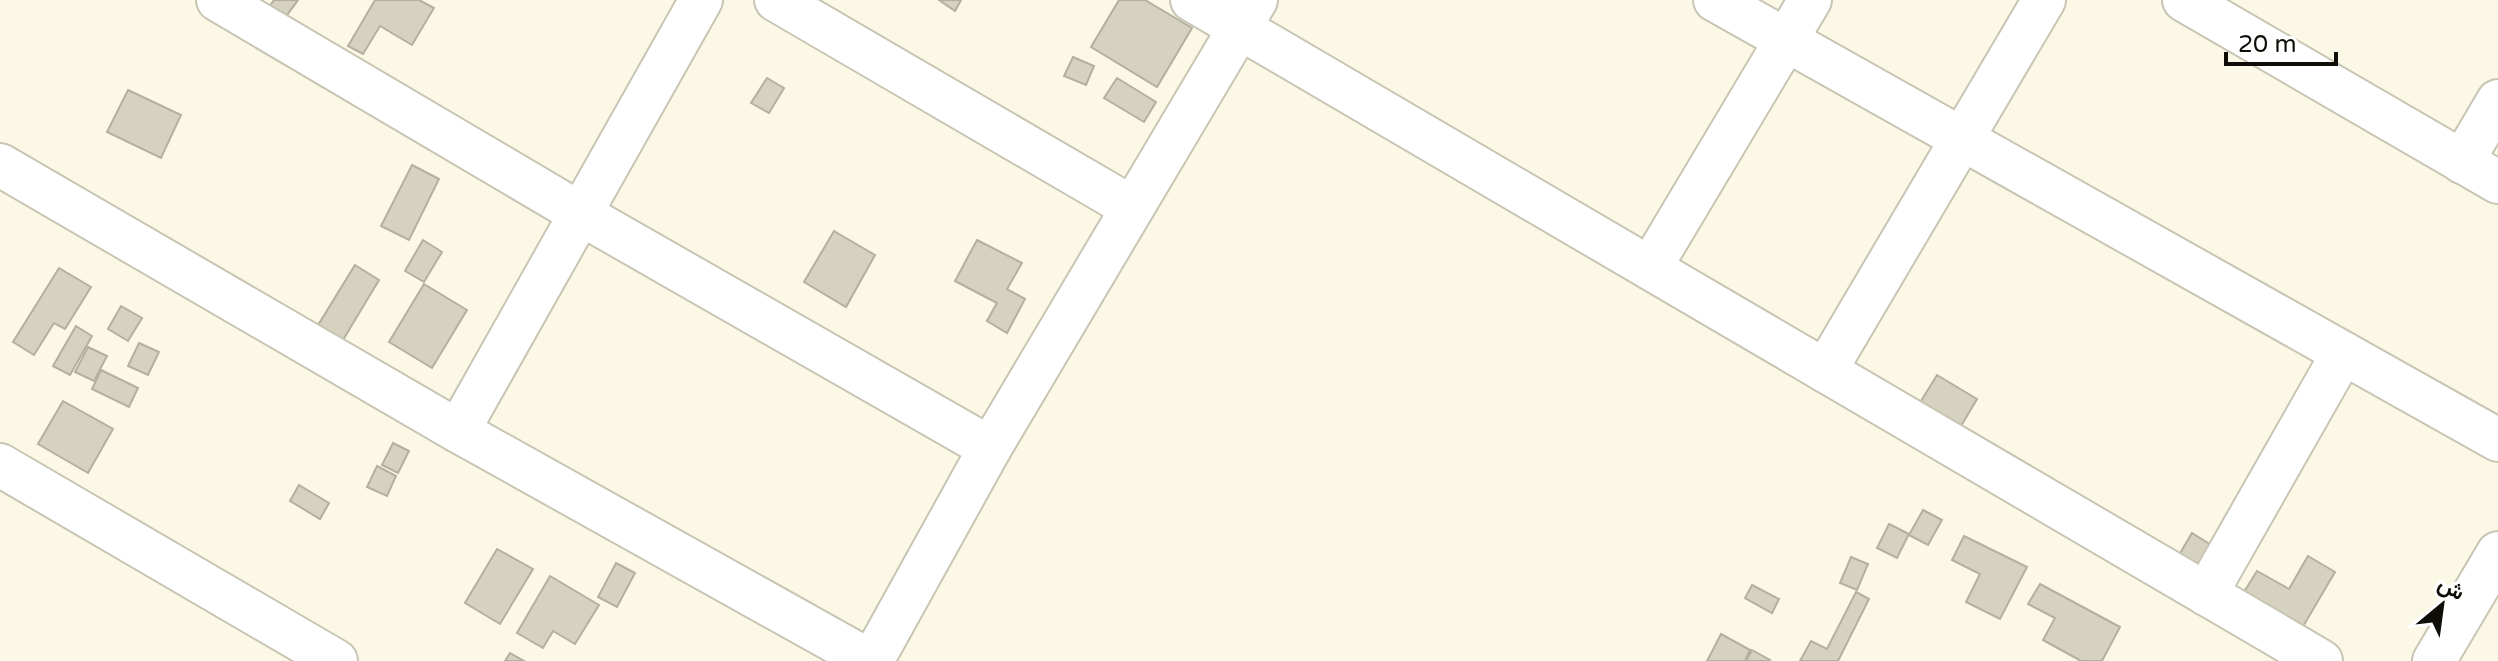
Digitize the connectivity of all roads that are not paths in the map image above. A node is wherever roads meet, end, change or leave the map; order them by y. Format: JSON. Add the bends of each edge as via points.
{"nodes":[{"id":1,"x":218,"y":0,"type":"edge"},
{"id":2,"x":701,"y":0,"type":"edge"},
{"id":3,"x":776,"y":0,"type":"edge"},
{"id":4,"x":1192,"y":0,"type":"edge"},
{"id":5,"x":1715,"y":0,"type":"edge"},
{"id":6,"x":1810,"y":0,"type":"edge"},
{"id":7,"x":2044,"y":0,"type":"edge"},
{"id":8,"x":2184,"y":0,"type":"edge"},
{"id":9,"x":1248,"y":14,"type":"edge"},
{"id":10,"x":1786,"y":40,"type":"junction"},
{"id":11,"x":2498,"y":101,"type":"edge"},
{"id":12,"x":1962,"y":139,"type":"junction"},
{"id":13,"x":2462,"y":162,"type":"junction"},
{"id":14,"x":0,"y":165,"type":"edge"},
{"id":15,"x":2498,"y":182,"type":"edge"},
{"id":16,"x":1131,"y":207,"type":"junction"},
{"id":17,"x":581,"y":214,"type":"junction"},
{"id":18,"x":1650,"y":268,"type":"junction"},
{"id":19,"x":2343,"y":353,"type":"junction"},
{"id":20,"x":1825,"y":371,"type":"junction"},
{"id":21,"x":458,"y":431,"type":"junction"},
{"id":22,"x":2498,"y":440,"type":"edge"},
{"id":23,"x":990,"y":448,"type":"junction"},
{"id":24,"x":0,"y":465,"type":"edge"},
{"id":25,"x":2498,"y":553,"type":"edge"},
{"id":26,"x":2206,"y":594,"type":"junction"},
{"id":27,"x":2300,"y":656,"type":"edge"},
{"id":28,"x":336,"y":661,"type":"edge"},
{"id":29,"x":871,"y":661,"type":"edge"},
{"id":30,"x":2434,"y":661,"type":"edge"}],
"edges":[{"from":1,"to":17,"type":"street"},
{"from":2,"to":17,"type":"street"},
{"from":3,"to":16,"type":"street"},
{"from":4,"to":9,"type":"street"},
{"from":5,"to":10,"type":"street"},
{"from":6,"to":10,"type":"street"},
{"from":7,"to":12,"type":"street"},
{"from":8,"to":13,"type":"street"},
{"from":9,"to":16,"type":"street"},
{"from":9,"to":18,"type":"street"},
{"from":10,"to":12,"type":"street"},
{"from":10,"to":18,"type":"street"},
{"from":11,"to":13,"type":"street"},
{"from":12,"to":19,"type":"street"},
{"from":12,"to":20,"type":"street"},
{"from":13,"to":15,"type":"street"},
{"from":14,"to":21,"type":"street"},
{"from":16,"to":23,"type":"street"},
{"from":17,"to":21,"type":"street"},
{"from":17,"to":23,"type":"street"},
{"from":18,"to":20,"type":"street"},
{"from":19,"to":22,"type":"street"},
{"from":19,"to":26,"type":"street"},
{"from":20,"to":26,"type":"street"},
{"from":21,"to":29,"type":"street"},
{"from":23,"to":29,"type":"street"},
{"from":24,"to":28,"type":"street"},
{"from":25,"to":30,"type":"street"},
{"from":26,"to":27,"type":"street"}]}
